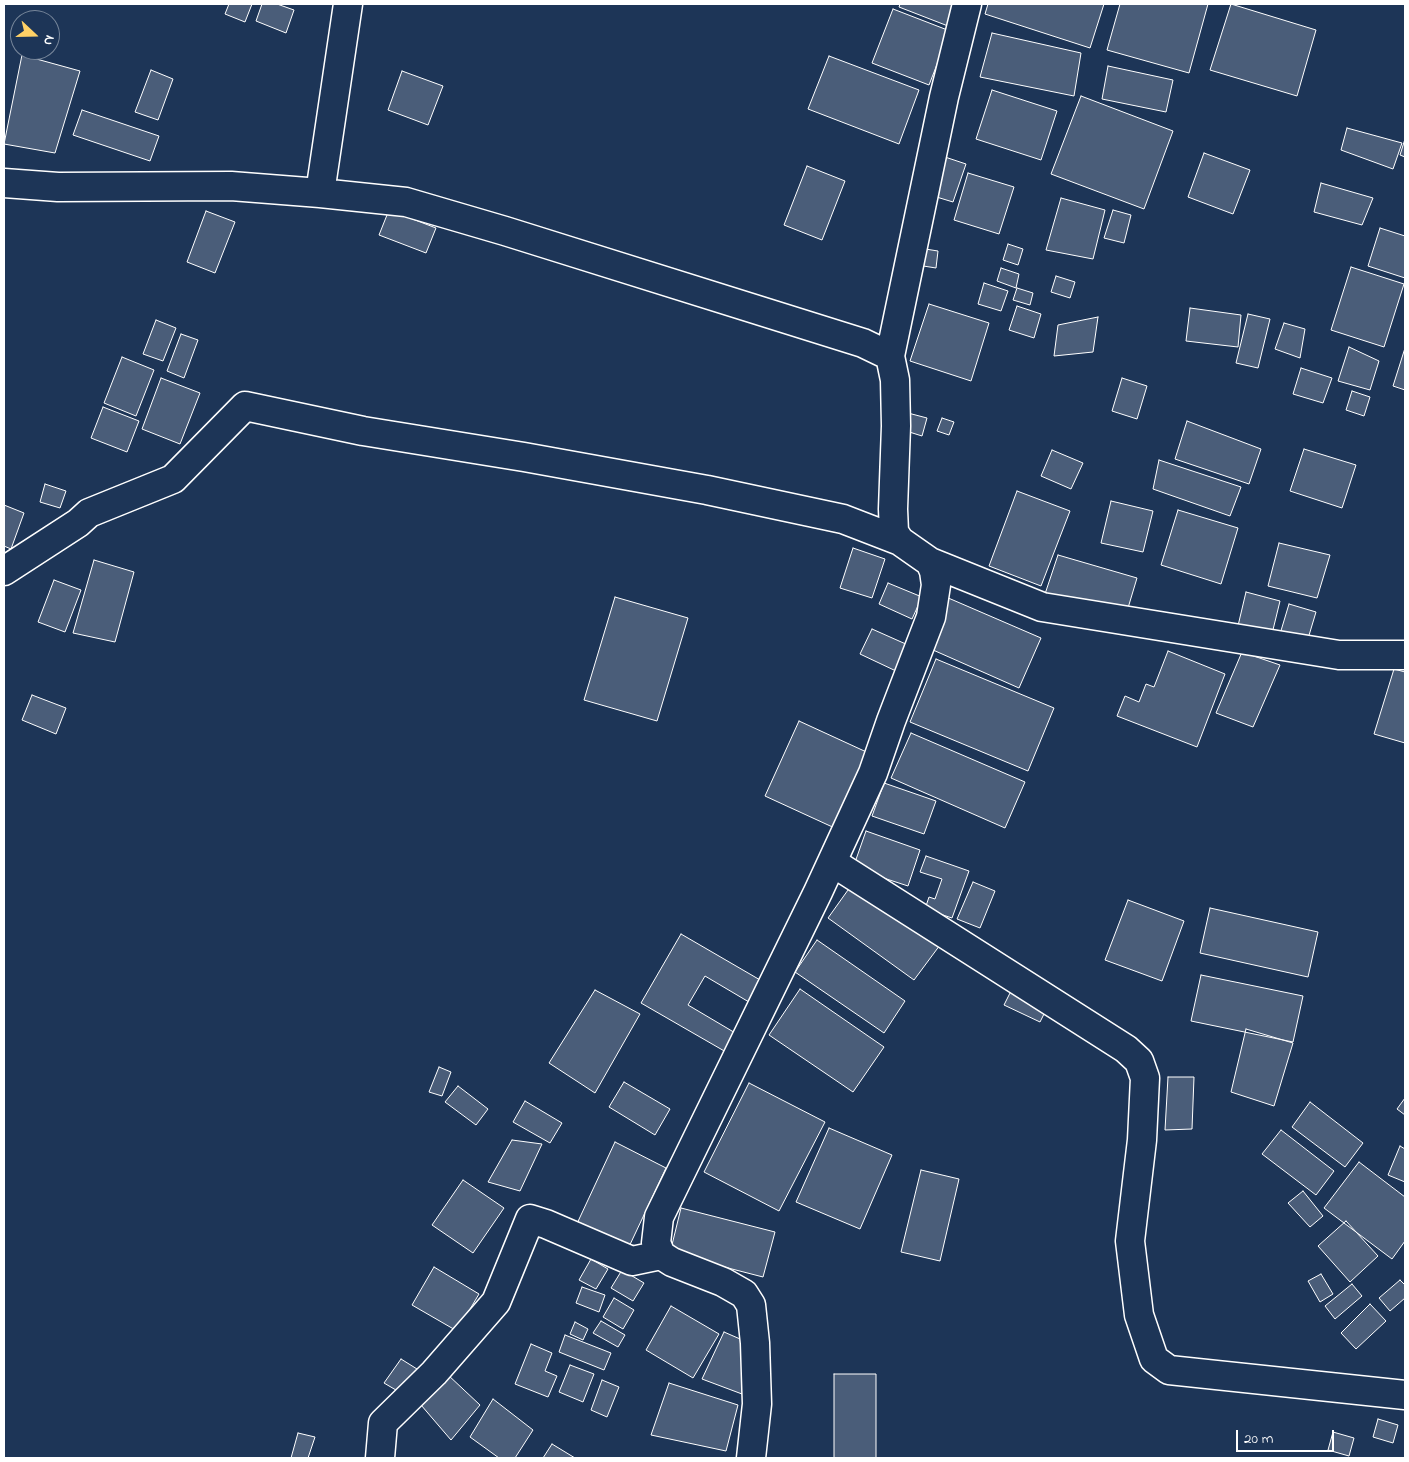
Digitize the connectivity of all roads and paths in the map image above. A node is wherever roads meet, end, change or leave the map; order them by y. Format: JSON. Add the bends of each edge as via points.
{"nodes":[{"id":1,"x":348,"y":4,"type":"edge"},
{"id":2,"x":967,"y":4,"type":"edge"},
{"id":3,"x":4,"y":183,"type":"edge"},
{"id":4,"x":320,"y":193,"type":"junction"},
{"id":5,"x":890,"y":356,"type":"junction"},
{"id":6,"x":900,"y":540,"type":"junction"},
{"id":7,"x":930,"y":562,"type":"junction"},
{"id":8,"x":4,"y":571,"type":"edge"},
{"id":9,"x":1405,"y":655,"type":"edge"},
{"id":10,"x":832,"y":862,"type":"junction"},
{"id":11,"x":661,"y":1255,"type":"junction"},
{"id":12,"x":1405,"y":1395,"type":"edge"},
{"id":13,"x":380,"y":1458,"type":"edge"},
{"id":14,"x":751,"y":1458,"type":"edge"}],
"edges":[{"from":1,"to":4,"type":"street"},
{"from":2,"to":5,"type":"street","via":[[944,97]]},
{"from":3,"to":4,"type":"street","via":[[231,186]]},
{"from":4,"to":5,"type":"street","via":[[406,202],[863,343]]},
{"from":5,"to":6,"type":"street","via":[[895,380],[894,532]]},
{"from":6,"to":7,"type":"street"},
{"from":6,"to":8,"type":"street","via":[[843,519],[707,490],[363,431],[245,406],[173,480],[89,513]]},
{"from":7,"to":9,"type":"street","via":[[1042,607],[1339,654]]},
{"from":7,"to":10,"type":"street","via":[[936,585],[931,617],[873,773]]},
{"from":10,"to":11,"type":"street","via":[[659,1217],[656,1242]]},
{"from":10,"to":12,"type":"street","via":[[1126,1049],[1139,1061],[1145,1078],[1142,1140],[1130,1241],[1139,1315],[1154,1359],[1170,1370]]},
{"from":11,"to":13,"type":"street","via":[[632,1261],[530,1219],[496,1302],[434,1373],[383,1422]]},
{"from":11,"to":14,"type":"street","via":[[724,1282],[744,1294],[751,1305],[757,1404]]}]}
